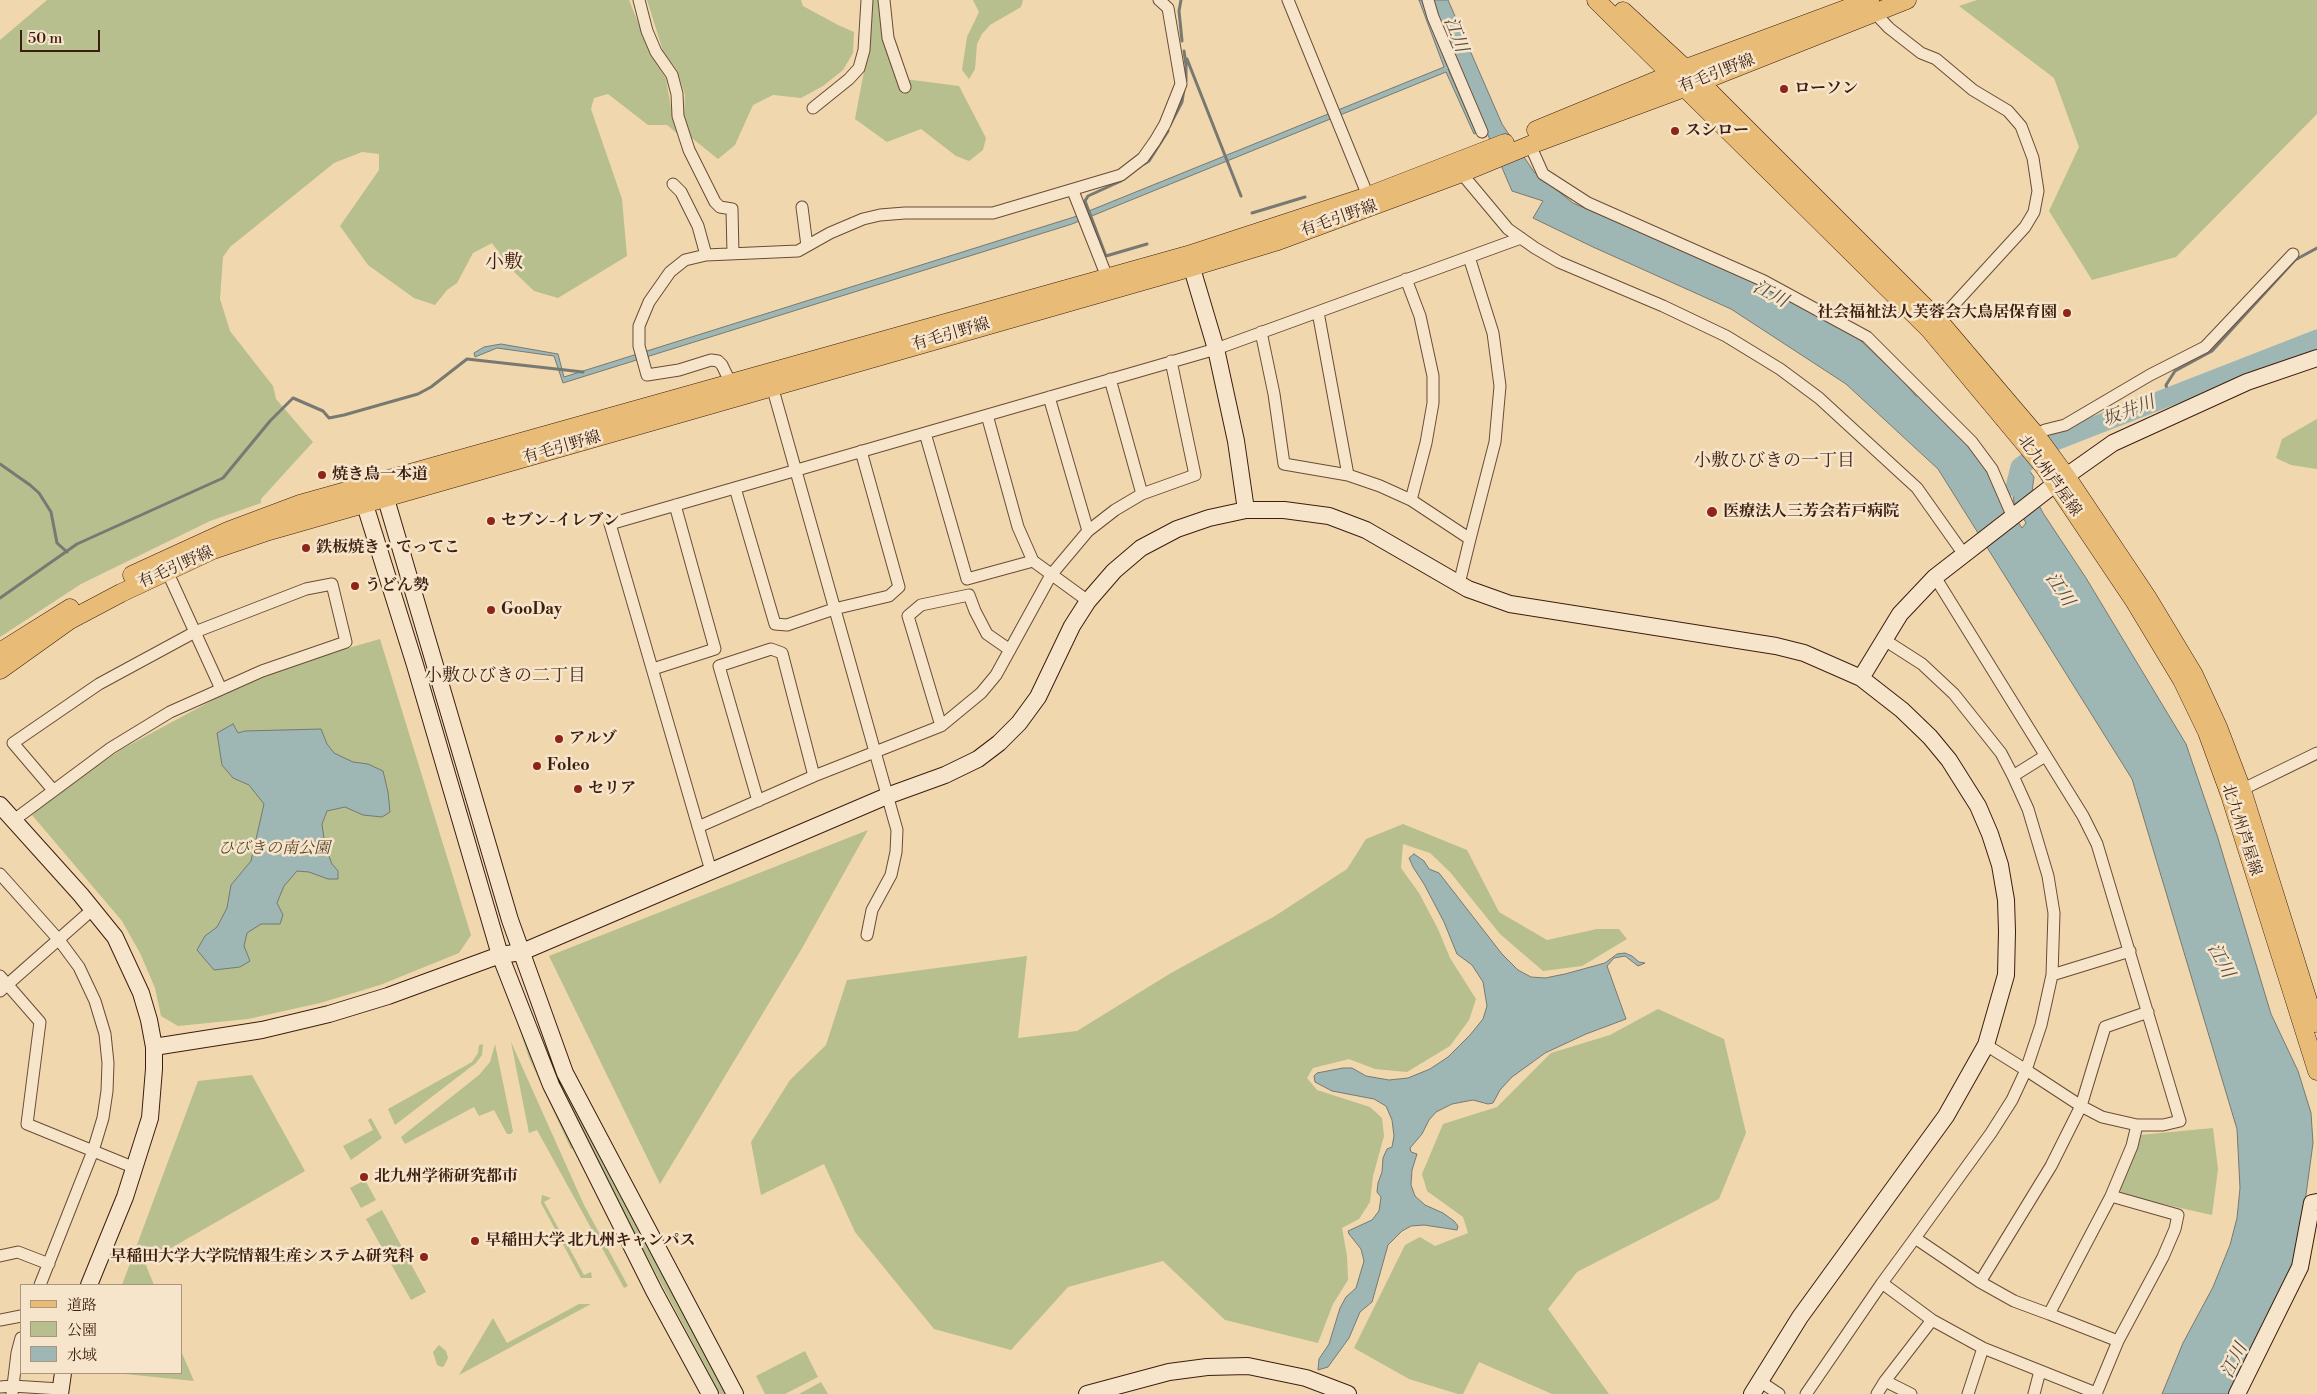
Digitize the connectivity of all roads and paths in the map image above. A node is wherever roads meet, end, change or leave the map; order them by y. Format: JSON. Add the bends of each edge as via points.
{"nodes":[{"id":1,"x":639,"y":0,"type":"edge"},
{"id":2,"x":867,"y":0,"type":"edge"},
{"id":3,"x":884,"y":0,"type":"edge"},
{"id":4,"x":1158,"y":0,"type":"edge"},
{"id":5,"x":1288,"y":0,"type":"edge"},
{"id":6,"x":1428,"y":0,"type":"edge"},
{"id":7,"x":1596,"y":0,"type":"edge"},
{"id":8,"x":1611,"y":0,"type":"edge"},
{"id":9,"x":1907,"y":0,"type":"edge"},
{"id":10,"x":1170,"y":4,"type":"edge"},
{"id":11,"x":1866,"y":4,"type":"edge"},
{"id":12,"x":1679,"y":77,"type":"junction"},
{"id":13,"x":1700,"y":82,"type":"junction"},
{"id":14,"x":905,"y":87,"type":"dead end"},
{"id":15,"x":813,"y":108,"type":"dead end"},
{"id":16,"x":1482,"y":132,"type":"dead end"},
{"id":17,"x":1522,"y":144,"type":"junction"},
{"id":18,"x":1460,"y":167,"type":"junction"},
{"id":19,"x":674,"y":184,"type":"dead end"},
{"id":20,"x":1073,"y":191,"type":"junction"},
{"id":21,"x":1368,"y":196,"type":"junction"},
{"id":22,"x":802,"y":206,"type":"dead end"},
{"id":23,"x":1521,"y":238,"type":"junction"},
{"id":24,"x":807,"y":246,"type":"junction"},
{"id":25,"x":733,"y":254,"type":"junction"},
{"id":26,"x":2293,"y":254,"type":"dead end"},
{"id":27,"x":706,"y":255,"type":"junction"},
{"id":28,"x":1469,"y":256,"type":"junction"},
{"id":29,"x":1190,"y":261,"type":"junction"},
{"id":30,"x":1107,"y":277,"type":"junction"},
{"id":31,"x":1406,"y":279,"type":"junction"},
{"id":32,"x":1318,"y":312,"type":"junction"},
{"id":33,"x":1939,"y":321,"type":"junction"},
{"id":34,"x":1261,"y":332,"type":"junction"},
{"id":35,"x":1216,"y":348,"type":"junction"},
{"id":36,"x":2317,"y":358,"type":"edge"},
{"id":37,"x":1171,"y":362,"type":"junction"},
{"id":38,"x":1110,"y":379,"type":"junction"},
{"id":39,"x":772,"y":386,"type":"junction"},
{"id":40,"x":733,"y":390,"type":"junction"},
{"id":41,"x":1050,"y":397,"type":"junction"},
{"id":42,"x":987,"y":415,"type":"junction"},
{"id":43,"x":925,"y":433,"type":"junction"},
{"id":44,"x":2028,"y":436,"type":"junction"},
{"id":45,"x":861,"y":452,"type":"junction"},
{"id":46,"x":795,"y":470,"type":"junction"},
{"id":47,"x":1348,"y":475,"type":"junction"},
{"id":48,"x":376,"y":483,"type":"junction"},
{"id":49,"x":2055,"y":484,"type":"junction"},
{"id":50,"x":735,"y":488,"type":"junction"},
{"id":51,"x":1142,"y":494,"type":"junction"},
{"id":52,"x":386,"y":499,"type":"junction"},
{"id":53,"x":1411,"y":500,"type":"junction"},
{"id":54,"x":366,"y":505,"type":"junction"},
{"id":55,"x":675,"y":505,"type":"junction"},
{"id":56,"x":1246,"y":510,"type":"junction"},
{"id":57,"x":2013,"y":515,"type":"junction"},
{"id":58,"x":1088,"y":531,"type":"junction"},
{"id":59,"x":1470,"y":539,"type":"junction"},
{"id":60,"x":1966,"y":551,"type":"junction"},
{"id":61,"x":1033,"y":561,"type":"junction"},
{"id":62,"x":167,"y":571,"type":"junction"},
{"id":63,"x":1051,"y":575,"type":"junction"},
{"id":64,"x":1935,"y":577,"type":"junction"},
{"id":65,"x":1459,"y":584,"type":"junction"},
{"id":66,"x":1088,"y":601,"type":"junction"},
{"id":67,"x":834,"y":609,"type":"junction"},
{"id":68,"x":195,"y":632,"type":"junction"},
{"id":69,"x":1884,"y":639,"type":"junction"},
{"id":70,"x":1010,"y":650,"type":"junction"},
{"id":71,"x":0,"y":652,"type":"edge"},
{"id":72,"x":653,"y":669,"type":"junction"},
{"id":73,"x":0,"y":670,"type":"edge"},
{"id":74,"x":1861,"y":678,"type":"junction"},
{"id":75,"x":221,"y":689,"type":"junction"},
{"id":76,"x":941,"y":726,"type":"junction"},
{"id":77,"x":875,"y":751,"type":"junction"},
{"id":78,"x":2317,"y":753,"type":"edge"},
{"id":79,"x":2046,"y":756,"type":"junction"},
{"id":80,"x":814,"y":776,"type":"junction"},
{"id":81,"x":2013,"y":776,"type":"junction"},
{"id":82,"x":53,"y":790,"type":"junction"},
{"id":83,"x":2236,"y":792,"type":"junction"},
{"id":84,"x":887,"y":796,"type":"junction"},
{"id":85,"x":758,"y":800,"type":"junction"},
{"id":86,"x":0,"y":805,"type":"edge"},
{"id":87,"x":14,"y":820,"type":"junction"},
{"id":88,"x":698,"y":827,"type":"junction"},
{"id":89,"x":711,"y":871,"type":"junction"},
{"id":90,"x":0,"y":874,"type":"edge"},
{"id":91,"x":93,"y":909,"type":"junction"},
{"id":92,"x":866,"y":935,"type":"dead end"},
{"id":93,"x":59,"y":940,"type":"junction"},
{"id":94,"x":2130,"y":951,"type":"junction"},
{"id":95,"x":522,"y":952,"type":"junction"},
{"id":96,"x":500,"y":955,"type":"junction"},
{"id":97,"x":2052,"y":975,"type":"junction"},
{"id":98,"x":2,"y":984,"type":"edge"},
{"id":99,"x":2148,"y":1012,"type":"junction"},
{"id":100,"x":2317,"y":1028,"type":"edge"},
{"id":101,"x":1986,"y":1046,"type":"junction"},
{"id":102,"x":154,"y":1047,"type":"junction"},
{"id":103,"x":2026,"y":1070,"type":"junction"},
{"id":104,"x":2317,"y":1071,"type":"edge"},
{"id":105,"x":2081,"y":1106,"type":"junction"},
{"id":106,"x":2137,"y":1125,"type":"junction"},
{"id":107,"x":93,"y":1151,"type":"junction"},
{"id":108,"x":135,"y":1168,"type":"junction"},
{"id":109,"x":2111,"y":1196,"type":"junction"},
{"id":110,"x":2317,"y":1202,"type":"edge"},
{"id":111,"x":1914,"y":1238,"type":"junction"},
{"id":112,"x":0,"y":1256,"type":"edge"},
{"id":113,"x":49,"y":1264,"type":"junction"},
{"id":114,"x":1980,"y":1282,"type":"junction"},
{"id":115,"x":1882,"y":1283,"type":"junction"},
{"id":116,"x":40,"y":1284,"type":"edge"},
{"id":117,"x":89,"y":1284,"type":"edge"},
{"id":118,"x":2049,"y":1314,"type":"junction"},
{"id":119,"x":20,"y":1316,"type":"edge"},
{"id":120,"x":0,"y":1320,"type":"edge"},
{"id":121,"x":1932,"y":1320,"type":"junction"},
{"id":122,"x":2118,"y":1341,"type":"junction"},
{"id":123,"x":20,"y":1344,"type":"edge"},
{"id":124,"x":1983,"y":1348,"type":"junction"},
{"id":125,"x":2040,"y":1371,"type":"junction"},
{"id":126,"x":1885,"y":1381,"type":"junction"},
{"id":127,"x":61,"y":1385,"type":"edge"},
{"id":128,"x":0,"y":1387,"type":"edge"},
{"id":129,"x":1756,"y":1388,"type":"edge"},
{"id":130,"x":12,"y":1390,"type":"edge"},
{"id":131,"x":710,"y":1394,"type":"edge"},
{"id":132,"x":735,"y":1394,"type":"edge"},
{"id":133,"x":1087,"y":1394,"type":"edge"},
{"id":134,"x":1348,"y":1394,"type":"edge"},
{"id":135,"x":1780,"y":1394,"type":"edge"},
{"id":136,"x":1806,"y":1394,"type":"edge"},
{"id":137,"x":1877,"y":1394,"type":"edge"},
{"id":138,"x":1911,"y":1394,"type":"edge"},
{"id":139,"x":1968,"y":1394,"type":"edge"},
{"id":140,"x":2034,"y":1394,"type":"edge"},
{"id":141,"x":2096,"y":1394,"type":"edge"},
{"id":142,"x":2237,"y":1394,"type":"edge"}],
"edges":[{"from":1,"to":25,"type":"street","via":[[656,52],[672,75],[678,116],[689,150],[715,202],[720,207],[732,209]]},
{"from":2,"to":15,"type":"street","via":[[864,50],[859,68]]},
{"from":3,"to":14,"type":"street","via":[[888,38]]},
{"from":4,"to":10,"type":"street"},
{"from":5,"to":21,"type":"street"},
{"from":6,"to":16,"type":"street"},
{"from":7,"to":12,"type":"main road","name":"北九州芦屋線"},
{"from":8,"to":12,"type":"main road","name":"北九州芦屋線"},
{"from":9,"to":11,"type":"main road","name":"有毛引野線"},
{"from":10,"to":20,"type":"street","via":[[1181,84],[1165,124],[1144,158],[1120,175]]},
{"from":11,"to":12,"type":"main road","name":"有毛引野線"},
{"from":11,"to":13,"type":"main road","name":"有毛引野線"},
{"from":11,"to":33,"type":"street","via":[[1889,28],[1921,53],[1936,59],[1973,90],[2008,111],[2021,126],[2035,167],[2038,191],[2034,212],[2025,227]]},
{"from":12,"to":13,"type":"main road","name":"北九州芦屋線"},
{"from":12,"to":17,"type":"main road","name":"有毛引野線"},
{"from":12,"to":44,"type":"main road","name":"北九州芦屋線","via":[[1929,329]]},
{"from":13,"to":33,"type":"main road","name":"北九州芦屋線"},
{"from":17,"to":18,"type":"main road","name":"有毛引野線"},
{"from":17,"to":57,"type":"street","via":[[1543,174],[1588,203],[1764,281],[1867,337],[1972,442],[1992,469]]},
{"from":18,"to":21,"type":"main road","name":"有毛引野線"},
{"from":18,"to":23,"type":"street","via":[[1508,229]]},
{"from":18,"to":29,"type":"main road","name":"有毛引野線","via":[[1301,232]]},
{"from":19,"to":27,"type":"street","via":[[698,226]]},
{"from":20,"to":24,"type":"street","via":[[993,213],[905,212],[880,215],[830,233]]},
{"from":20,"to":30,"type":"street"},
{"from":21,"to":29,"type":"main road","name":"有毛引野線"},
{"from":22,"to":24,"type":"street"},
{"from":23,"to":28,"type":"street"},
{"from":23,"to":60,"type":"street","via":[[1559,262],[1726,336],[1780,369],[1819,398],[1916,488]]},
{"from":24,"to":25,"type":"street","via":[[798,251]]},
{"from":25,"to":27,"type":"street"},
{"from":26,"to":44,"type":"street","via":[[2205,347],[2065,425]]},
{"from":27,"to":40,"type":"street","via":[[685,260],[670,272],[649,302],[639,326],[639,346],[647,375],[679,370],[710,360],[718,361]]},
{"from":28,"to":31,"type":"street"},
{"from":28,"to":59,"type":"street","via":[[1493,333],[1500,386],[1495,442]]},
{"from":29,"to":30,"type":"main road","name":"有毛引野線"},
{"from":29,"to":35,"type":"street"},
{"from":29,"to":39,"type":"main road","name":"有毛引野線"},
{"from":30,"to":40,"type":"main road","name":"有毛引野線"},
{"from":31,"to":32,"type":"street"},
{"from":31,"to":53,"type":"street","via":[[1420,316],[1433,376],[1433,402],[1426,443]]},
{"from":32,"to":34,"type":"street"},
{"from":32,"to":47,"type":"street"},
{"from":33,"to":44,"type":"main road","name":"北九州芦屋線"},
{"from":34,"to":35,"type":"street"},
{"from":34,"to":47,"type":"street","via":[[1284,464]]},
{"from":35,"to":37,"type":"street"},
{"from":35,"to":56,"type":"street","via":[[1236,441]]},
{"from":36,"to":49,"type":"street","via":[[2247,382],[2113,443]]},
{"from":37,"to":38,"type":"street"},
{"from":37,"to":51,"type":"street","via":[[1194,475]]},
{"from":38,"to":41,"type":"street"},
{"from":38,"to":51,"type":"street"},
{"from":39,"to":40,"type":"main road","name":"有毛引野線"},
{"from":39,"to":46,"type":"street"},
{"from":40,"to":48,"type":"main road","name":"有毛引野線"},
{"from":40,"to":52,"type":"main road","name":"有毛引野線"},
{"from":41,"to":42,"type":"street"},
{"from":41,"to":58,"type":"street"},
{"from":42,"to":43,"type":"street"},
{"from":42,"to":61,"type":"street","via":[[1018,526]]},
{"from":43,"to":45,"type":"street"},
{"from":43,"to":61,"type":"street","via":[[967,579]]},
{"from":44,"to":49,"type":"main road","name":"北九州芦屋線","via":[[2050,464]]},
{"from":45,"to":46,"type":"street"},
{"from":45,"to":67,"type":"street","via":[[899,587],[889,596]]},
{"from":46,"to":50,"type":"street"},
{"from":46,"to":67,"type":"street"},
{"from":47,"to":53,"type":"street"},
{"from":48,"to":52,"type":"street"},
{"from":48,"to":54,"type":"street"},
{"from":48,"to":71,"type":"main road","name":"有毛引野線","via":[[300,504],[163,560],[98,592]]},
{"from":49,"to":57,"type":"street"},
{"from":49,"to":83,"type":"main road","name":"北九州芦屋線","via":[[2147,597],[2194,675],[2218,727]]},
{"from":50,"to":55,"type":"street"},
{"from":50,"to":67,"type":"street","via":[[775,624],[787,625]]},
{"from":51,"to":58,"type":"street"},
{"from":52,"to":54,"type":"main road","name":"有毛引野線"},
{"from":52,"to":95,"type":"street"},
{"from":53,"to":59,"type":"street"},
{"from":54,"to":62,"type":"main road","name":"有毛引野線","via":[[213,550]]},
{"from":54,"to":96,"type":"street"},
{"from":55,"to":72,"type":"street","via":[[715,649]]},
{"from":55,"to":72,"type":"street","via":[[610,524]]},
{"from":56,"to":65,"type":"street","via":[[1284,510],[1329,516],[1366,530]]},
{"from":56,"to":66,"type":"street","via":[[1178,529],[1141,548],[1114,571]]},
{"from":57,"to":60,"type":"street"},
{"from":58,"to":63,"type":"street"},
{"from":59,"to":65,"type":"street"},
{"from":60,"to":64,"type":"street"},
{"from":61,"to":63,"type":"street"},
{"from":62,"to":68,"type":"street"},
{"from":62,"to":73,"type":"main road","name":"有毛引野線","via":[[70,620]]},
{"from":63,"to":66,"type":"street"},
{"from":63,"to":70,"type":"street"},
{"from":64,"to":69,"type":"street","via":[[1900,614]]},
{"from":64,"to":79,"type":"street"},
{"from":65,"to":74,"type":"street","via":[[1510,604],[1776,646],[1804,653]]},
{"from":66,"to":84,"type":"street","via":[[1072,626],[1038,697],[999,743],[978,759],[945,775]]},
{"from":67,"to":77,"type":"street"},
{"from":68,"to":75,"type":"street"},
{"from":68,"to":75,"type":"street","via":[[306,590],[332,584],[346,642]]},
{"from":68,"to":82,"type":"street","via":[[99,684],[13,743]]},
{"from":69,"to":74,"type":"street"},
{"from":69,"to":81,"type":"street","via":[[1922,664],[1954,694],[2001,753]]},
{"from":70,"to":76,"type":"street","via":[[981,693]]},
{"from":70,"to":76,"type":"street","via":[[987,634],[969,595],[921,605],[908,616]]},
{"from":72,"to":88,"type":"street"},
{"from":74,"to":101,"type":"street","via":[[1930,737],[1978,806],[1990,834],[2000,865],[2008,931],[2006,975]]},
{"from":75,"to":82,"type":"street","via":[[170,712],[111,748]]},
{"from":76,"to":77,"type":"street"},
{"from":77,"to":80,"type":"street"},
{"from":77,"to":84,"type":"street"},
{"from":78,"to":83,"type":"street"},
{"from":79,"to":81,"type":"street"},
{"from":79,"to":94,"type":"street","via":[[2097,844]]},
{"from":80,"to":85,"type":"street"},
{"from":80,"to":85,"type":"street","via":[[782,653],[771,649],[719,666]]},
{"from":81,"to":97,"type":"street","via":[[2028,809],[2048,876],[2054,913]]},
{"from":82,"to":87,"type":"street"},
{"from":83,"to":100,"type":"main road","name":"北九州芦屋線"},
{"from":83,"to":104,"type":"main road","name":"北九州芦屋線"},
{"from":84,"to":89,"type":"street"},
{"from":84,"to":92,"type":"street","via":[[897,830],[896,852],[891,875],[872,910]]},
{"from":85,"to":88,"type":"street"},
{"from":86,"to":87,"type":"street"},
{"from":87,"to":91,"type":"street"},
{"from":88,"to":89,"type":"street"},
{"from":89,"to":95,"type":"street"},
{"from":90,"to":93,"type":"street"},
{"from":91,"to":93,"type":"street"},
{"from":91,"to":102,"type":"street","via":[[115,937],[128,962],[141,993]]},
{"from":93,"to":98,"type":"street"},
{"from":93,"to":107,"type":"street","via":[[79,967],[96,1001],[105,1034],[108,1091]]},
{"from":94,"to":97,"type":"street"},
{"from":94,"to":99,"type":"street"},
{"from":95,"to":96,"type":"street"},
{"from":95,"to":132,"type":"street","via":[[565,1073]]},
{"from":96,"to":102,"type":"street","via":[[329,1014],[262,1030]]},
{"from":96,"to":131,"type":"street","via":[[551,1085],[654,1291]]},
{"from":97,"to":103,"type":"street","via":[[2041,1025]]},
{"from":98,"to":107,"type":"street","via":[[40,1022],[27,1124]]},
{"from":99,"to":105,"type":"street","via":[[2105,1027]]},
{"from":99,"to":106,"type":"street","via":[[2180,1121]]},
{"from":101,"to":103,"type":"street"},
{"from":101,"to":129,"type":"street","via":[[1946,1116],[1800,1317]]},
{"from":102,"to":108,"type":"street","via":[[150,1118]]},
{"from":103,"to":105,"type":"street"},
{"from":103,"to":111,"type":"street","via":[[1991,1133]]},
{"from":105,"to":106,"type":"street","via":[[2102,1117]]},
{"from":105,"to":114,"type":"street","via":[[2051,1166]]},
{"from":106,"to":109,"type":"street","via":[[2132,1146]]},
{"from":107,"to":108,"type":"street"},
{"from":107,"to":113,"type":"street"},
{"from":108,"to":117,"type":"street"},
{"from":109,"to":118,"type":"street"},
{"from":109,"to":122,"type":"street","via":[[2178,1215],[2163,1257]]},
{"from":110,"to":142,"type":"street","via":[[2312,1203],[2300,1268]]},
{"from":111,"to":114,"type":"street"},
{"from":111,"to":115,"type":"street"},
{"from":112,"to":113,"type":"street","via":[[18,1252]]},
{"from":113,"to":116,"type":"street"},
{"from":114,"to":118,"type":"street","via":[[2014,1301]]},
{"from":115,"to":121,"type":"street"},
{"from":115,"to":136,"type":"street"},
{"from":118,"to":122,"type":"street"},
{"from":119,"to":120,"type":"street"},
{"from":121,"to":124,"type":"street"},
{"from":121,"to":126,"type":"street"},
{"from":122,"to":141,"type":"street"},
{"from":123,"to":130,"type":"street"},
{"from":124,"to":125,"type":"street"},
{"from":124,"to":139,"type":"street"},
{"from":125,"to":140,"type":"street"},
{"from":125,"to":141,"type":"street"},
{"from":126,"to":137,"type":"street"},
{"from":126,"to":138,"type":"street"},
{"from":127,"to":130,"type":"street"},
{"from":128,"to":130,"type":"street"},
{"from":129,"to":135,"type":"street"},
{"from":133,"to":134,"type":"street","via":[[1169,1372],[1255,1367]]}]}
